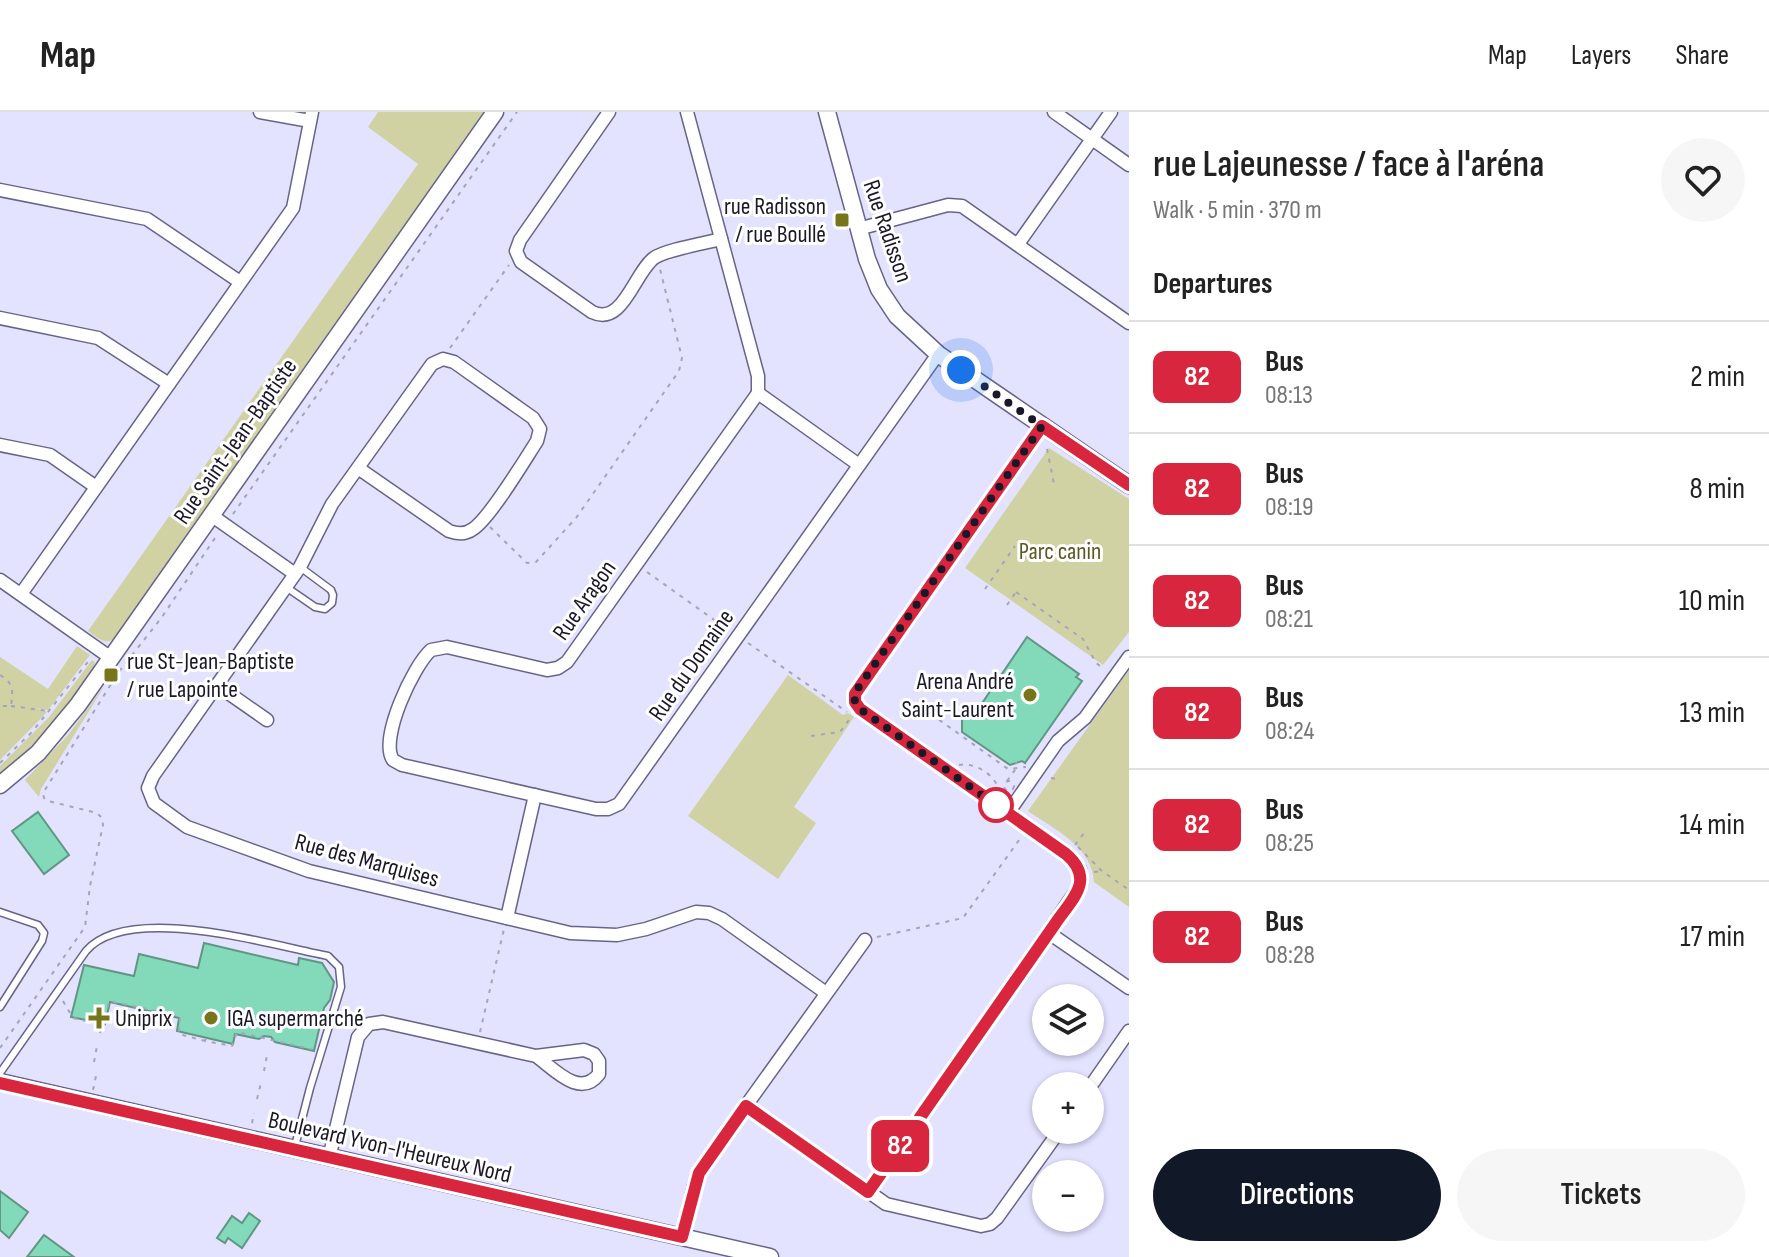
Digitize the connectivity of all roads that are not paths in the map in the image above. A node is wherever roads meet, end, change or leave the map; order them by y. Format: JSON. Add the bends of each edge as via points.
{"nodes":[{"id":1,"x":260,"y":112,"type":"edge"},
{"id":2,"x":495,"y":112,"type":"edge"},
{"id":3,"x":609,"y":112,"type":"edge"},
{"id":4,"x":687,"y":112,"type":"edge"},
{"id":5,"x":827,"y":112,"type":"edge"},
{"id":6,"x":1054,"y":112,"type":"edge"},
{"id":7,"x":1111,"y":112,"type":"edge"},
{"id":8,"x":311,"y":117,"type":"edge"},
{"id":9,"x":1092,"y":139,"type":"junction"},
{"id":10,"x":1129,"y":165,"type":"edge"},
{"id":11,"x":0,"y":190,"type":"edge"},
{"id":12,"x":858,"y":229,"type":"junction"},
{"id":13,"x":721,"y":239,"type":"junction"},
{"id":14,"x":1018,"y":244,"type":"junction"},
{"id":15,"x":240,"y":282,"type":"junction"},
{"id":16,"x":0,"y":318,"type":"edge"},
{"id":17,"x":1129,"y":323,"type":"edge"},
{"id":18,"x":938,"y":354,"type":"junction"},
{"id":19,"x":169,"y":384,"type":"junction"},
{"id":20,"x":758,"y":393,"type":"junction"},
{"id":21,"x":1042,"y":426,"type":"junction"},
{"id":22,"x":0,"y":445,"type":"edge"},
{"id":23,"x":859,"y":465,"type":"junction"},
{"id":24,"x":358,"y":468,"type":"junction"},
{"id":25,"x":1129,"y":485,"type":"edge"},
{"id":26,"x":96,"y":487,"type":"junction"},
{"id":27,"x":218,"y":520,"type":"junction"},
{"id":28,"x":297,"y":570,"type":"junction"},
{"id":29,"x":0,"y":580,"type":"edge"},
{"id":30,"x":286,"y":587,"type":"junction"},
{"id":31,"x":21,"y":594,"type":"junction"},
{"id":32,"x":105,"y":653,"type":"junction"},
{"id":33,"x":1129,"y":657,"type":"edge"},
{"id":34,"x":217,"y":685,"type":"junction"},
{"id":35,"x":267,"y":720,"type":"dead end"},
{"id":36,"x":390,"y":755,"type":"joint"},
{"id":37,"x":0,"y":785,"type":"edge"},
{"id":38,"x":535,"y":795,"type":"junction"},
{"id":39,"x":1008,"y":813,"type":"junction"},
{"id":40,"x":0,"y":912,"type":"edge"},
{"id":41,"x":506,"y":923,"type":"junction"},
{"id":42,"x":1049,"y":933,"type":"junction"},
{"id":43,"x":865,"y":940,"type":"road end"},
{"id":44,"x":1129,"y":988,"type":"edge"},
{"id":45,"x":826,"y":993,"type":"junction"},
{"id":46,"x":0,"y":1007,"type":"edge"},
{"id":47,"x":1129,"y":1031,"type":"edge"},
{"id":48,"x":536,"y":1056,"type":"junction"},
{"id":49,"x":1100,"y":1072,"type":"edge"},
{"id":50,"x":0,"y":1073,"type":"edge"},
{"id":51,"x":0,"y":1082,"type":"edge"},
{"id":52,"x":746,"y":1106,"type":"junction"},
{"id":53,"x":1050,"y":1144,"type":"edge"},
{"id":54,"x":294,"y":1150,"type":"junction"},
{"id":55,"x":329,"y":1158,"type":"junction"},
{"id":56,"x":868,"y":1192,"type":"junction"},
{"id":57,"x":682,"y":1237,"type":"junction"},
{"id":58,"x":770,"y":1257,"type":"edge"}],
"edges":[{"from":1,"to":8,"type":"street"},
{"from":2,"to":27,"type":"street","name":"Rue Saint-Jean-Baptiste"},
{"from":3,"to":13,"type":"street","via":[[520,240],[517,254],[525,265],[601,315],[615,310],[657,257]]},
{"from":4,"to":13,"type":"street"},
{"from":5,"to":12,"type":"street","name":"Rue Radisson"},
{"from":6,"to":9,"type":"street"},
{"from":7,"to":9,"type":"street"},
{"from":8,"to":15,"type":"street","via":[[294,204]]},
{"from":9,"to":10,"type":"street"},
{"from":9,"to":14,"type":"street"},
{"from":11,"to":15,"type":"street","via":[[147,219]]},
{"from":12,"to":14,"type":"street","via":[[957,205]]},
{"from":12,"to":18,"type":"street","name":"Rue Radisson","via":[[885,298],[904,324]]},
{"from":13,"to":20,"type":"street"},
{"from":14,"to":17,"type":"street"},
{"from":15,"to":19,"type":"street"},
{"from":16,"to":19,"type":"street","via":[[98,338]]},
{"from":18,"to":21,"type":"street","name":"Rue Radisson"},
{"from":18,"to":23,"type":"street","name":"Rue du Domaine"},
{"from":19,"to":26,"type":"street"},
{"from":20,"to":23,"type":"street"},
{"from":20,"to":36,"type":"street","name":"Rue Aragon","via":[[569,660],[543,669],[444,646],[431,650],[401,701]]},
{"from":21,"to":25,"type":"street","name":"Rue Radisson"},
{"from":21,"to":39,"type":"street","via":[[854,699],[860,709]]},
{"from":22,"to":26,"type":"street","via":[[50,455]]},
{"from":23,"to":38,"type":"street","name":"Rue du Domaine","via":[[622,802],[600,810]]},
{"from":24,"to":24,"type":"street","name":"Rue des Marquises","via":[[428,368],[443,359],[539,426],[537,441],[482,520],[467,532],[449,531]]},
{"from":24,"to":28,"type":"street","name":"Rue des Marquises","via":[[330,507]]},
{"from":26,"to":31,"type":"street"},
{"from":27,"to":28,"type":"street"},
{"from":27,"to":32,"type":"street","name":"Rue Saint-Jean-Baptiste"},
{"from":28,"to":30,"type":"street","name":"Rue des Marquises"},
{"from":28,"to":30,"type":"lane","via":[[331,590],[332,603],[317,608]]},
{"from":29,"to":31,"type":"street"},
{"from":30,"to":34,"type":"street","name":"Rue des Marquises"},
{"from":31,"to":32,"type":"street"},
{"from":32,"to":37,"type":"street","name":"Rue Saint-Jean-Baptiste","via":[[54,736]]},
{"from":33,"to":39,"type":"street","via":[[1085,718],[1058,741]]},
{"from":34,"to":35,"type":"street"},
{"from":34,"to":41,"type":"street","name":"Rue des Marquises","via":[[150,782],[156,805],[195,831],[326,877]]},
{"from":36,"to":38,"type":"street","name":"Rue du Domaine","via":[[402,765]]},
{"from":38,"to":41,"type":"street"},
{"from":39,"to":42,"type":"street","via":[[1088,874]]},
{"from":40,"to":46,"type":"lane","via":[[38,925],[44,933]]},
{"from":41,"to":45,"type":"street","name":"Rue des Marquises","via":[[604,936],[709,913]]},
{"from":42,"to":44,"type":"street"},
{"from":42,"to":56,"type":"street"},
{"from":43,"to":45,"type":"street"},
{"from":45,"to":52,"type":"street"},
{"from":47,"to":49,"type":"street"},
{"from":48,"to":48,"type":"street","via":[[578,1085],[599,1074],[599,1061],[587,1050]]},
{"from":48,"to":55,"type":"street","via":[[383,1022],[369,1024],[358,1037]]},
{"from":50,"to":54,"type":"lane","via":[[86,951],[107,935],[173,926],[328,956],[339,967],[341,987]]},
{"from":51,"to":54,"type":"street","name":"Boulevard Yvon-l'Heureux Nord"},
{"from":52,"to":56,"type":"street"},
{"from":52,"to":57,"type":"street","via":[[699,1173]]},
{"from":53,"to":56,"type":"street","via":[[987,1226],[889,1205]]},
{"from":54,"to":55,"type":"street","name":"Boulevard Yvon-l'Heureux Nord"},
{"from":55,"to":57,"type":"street","name":"Boulevard Yvon-l'Heureux Nord"},
{"from":57,"to":58,"type":"street","name":"Boulevard Yvon-l'Heureux Nord"}]}
